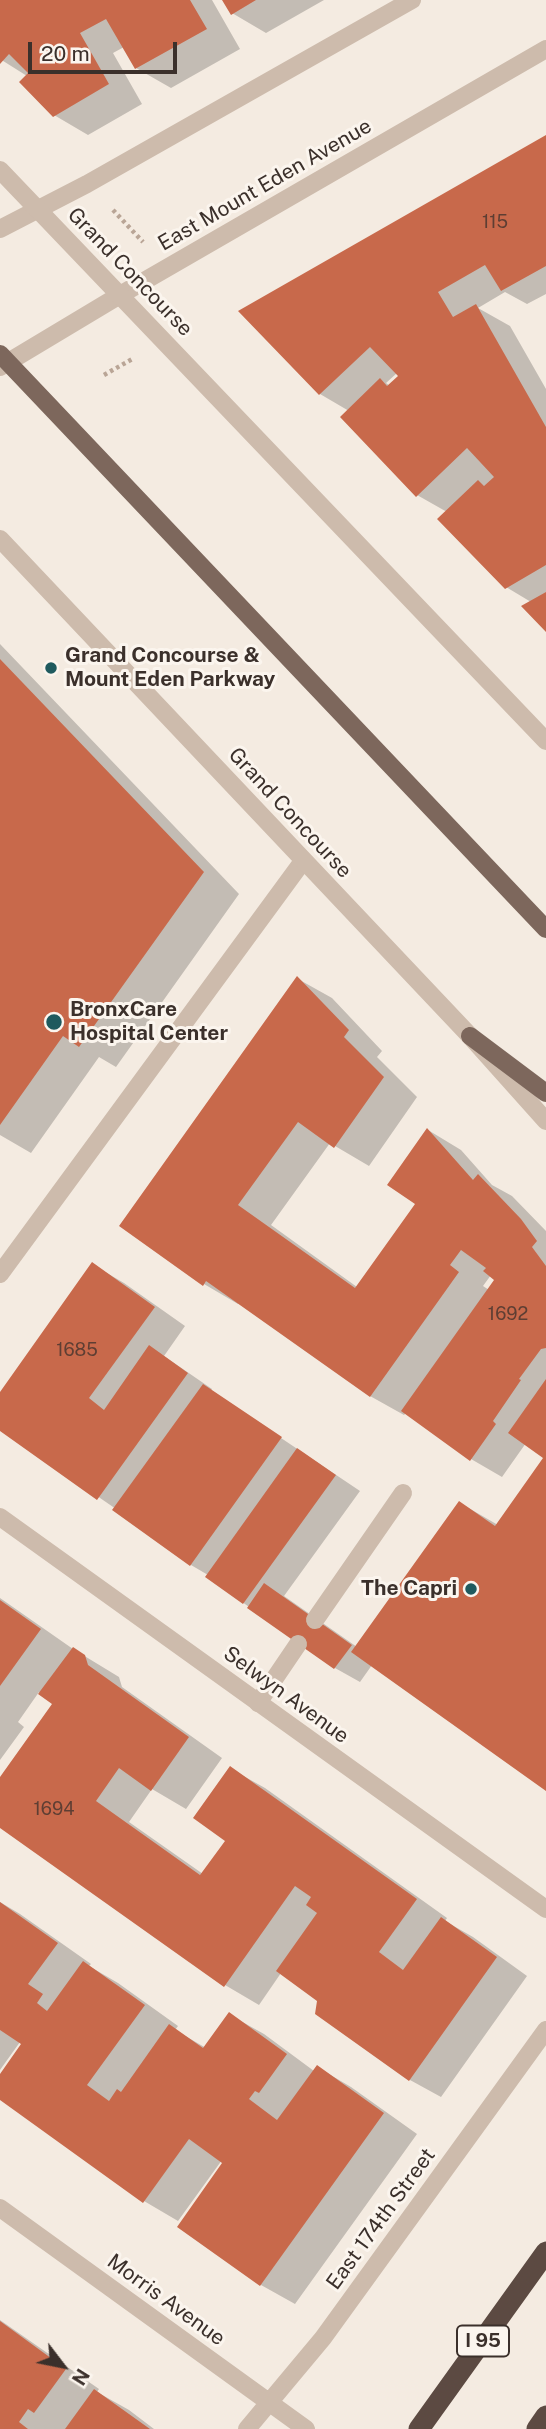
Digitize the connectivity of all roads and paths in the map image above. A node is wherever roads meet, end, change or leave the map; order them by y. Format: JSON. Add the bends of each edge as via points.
{"nodes":[{"id":1,"x":412,"y":0,"type":"edge"},
{"id":2,"x":546,"y":49,"type":"edge"},
{"id":3,"x":0,"y":170,"type":"edge"},
{"id":4,"x":39,"y":211,"type":"junction"},
{"id":5,"x":113,"y":211,"type":"dead end"},
{"id":6,"x":0,"y":229,"type":"edge"},
{"id":7,"x":148,"y":248,"type":"dead end"},
{"id":8,"x":120,"y":295,"type":"junction"},
{"id":9,"x":136,"y":357,"type":"dead end"},
{"id":10,"x":3,"y":361,"type":"edge"},
{"id":11,"x":104,"y":375,"type":"dead end"},
{"id":12,"x":0,"y":539,"type":"edge"},
{"id":13,"x":546,"y":741,"type":"edge"},
{"id":14,"x":303,"y":861,"type":"junction"},
{"id":15,"x":515,"y":897,"type":"junction"},
{"id":16,"x":546,"y":920,"type":"edge"},
{"id":17,"x":546,"y":929,"type":"edge"},
{"id":18,"x":470,"y":1036,"type":"junction"},
{"id":19,"x":546,"y":1093,"type":"edge"},
{"id":20,"x":546,"y":1121,"type":"edge"},
{"id":21,"x":0,"y":1274,"type":"edge"},
{"id":22,"x":403,"y":1493,"type":"dead end"},
{"id":23,"x":0,"y":1517,"type":"edge"},
{"id":24,"x":315,"y":1619,"type":"dead end"},
{"id":25,"x":298,"y":1644,"type":"dead end"},
{"id":26,"x":258,"y":1703,"type":"junction"},
{"id":27,"x":546,"y":1909,"type":"edge"},
{"id":28,"x":546,"y":2029,"type":"edge"},
{"id":29,"x":0,"y":2208,"type":"edge"},
{"id":30,"x":546,"y":2252,"type":"edge"},
{"id":31,"x":269,"y":2403,"type":"junction"},
{"id":32,"x":546,"y":2416,"type":"edge"},
{"id":33,"x":247,"y":2429,"type":"edge"},
{"id":34,"x":306,"y":2429,"type":"edge"},
{"id":35,"x":419,"y":2429,"type":"edge"},
{"id":36,"x":537,"y":2429,"type":"edge"}],
"edges":[{"from":1,"to":4,"type":"street"},
{"from":2,"to":8,"type":"street","name":"East Mount Eden Avenue"},
{"from":3,"to":4,"type":"street","name":"Grand Concourse"},
{"from":4,"to":6,"type":"street"},
{"from":4,"to":8,"type":"street","name":"Grand Concourse"},
{"from":5,"to":7,"type":"path"},
{"from":8,"to":10,"type":"street","name":"East Mount Eden Avenue"},
{"from":8,"to":13,"type":"street","name":"Grand Concourse"},
{"from":9,"to":11,"type":"path"},
{"from":10,"to":15,"type":"main road"},
{"from":12,"to":14,"type":"street","name":"Grand Concourse"},
{"from":14,"to":18,"type":"street","name":"Grand Concourse"},
{"from":14,"to":21,"type":"street"},
{"from":15,"to":16,"type":"main road"},
{"from":15,"to":17,"type":"main road"},
{"from":18,"to":19,"type":"main road"},
{"from":18,"to":20,"type":"street","name":"Grand Concourse"},
{"from":22,"to":24,"type":"street"},
{"from":23,"to":26,"type":"street","name":"Selwyn Avenue"},
{"from":25,"to":26,"type":"street"},
{"from":26,"to":27,"type":"street","name":"Selwyn Avenue"},
{"from":28,"to":31,"type":"street","name":"East 174th Street","via":[[323,2338]]},
{"from":29,"to":31,"type":"street","name":"Morris Avenue"},
{"from":30,"to":35,"type":"highway","number":"I 95"},
{"from":31,"to":33,"type":"street","name":"East 174th Street"},
{"from":31,"to":34,"type":"street","name":"Morris Avenue"},
{"from":32,"to":36,"type":"highway"}]}
